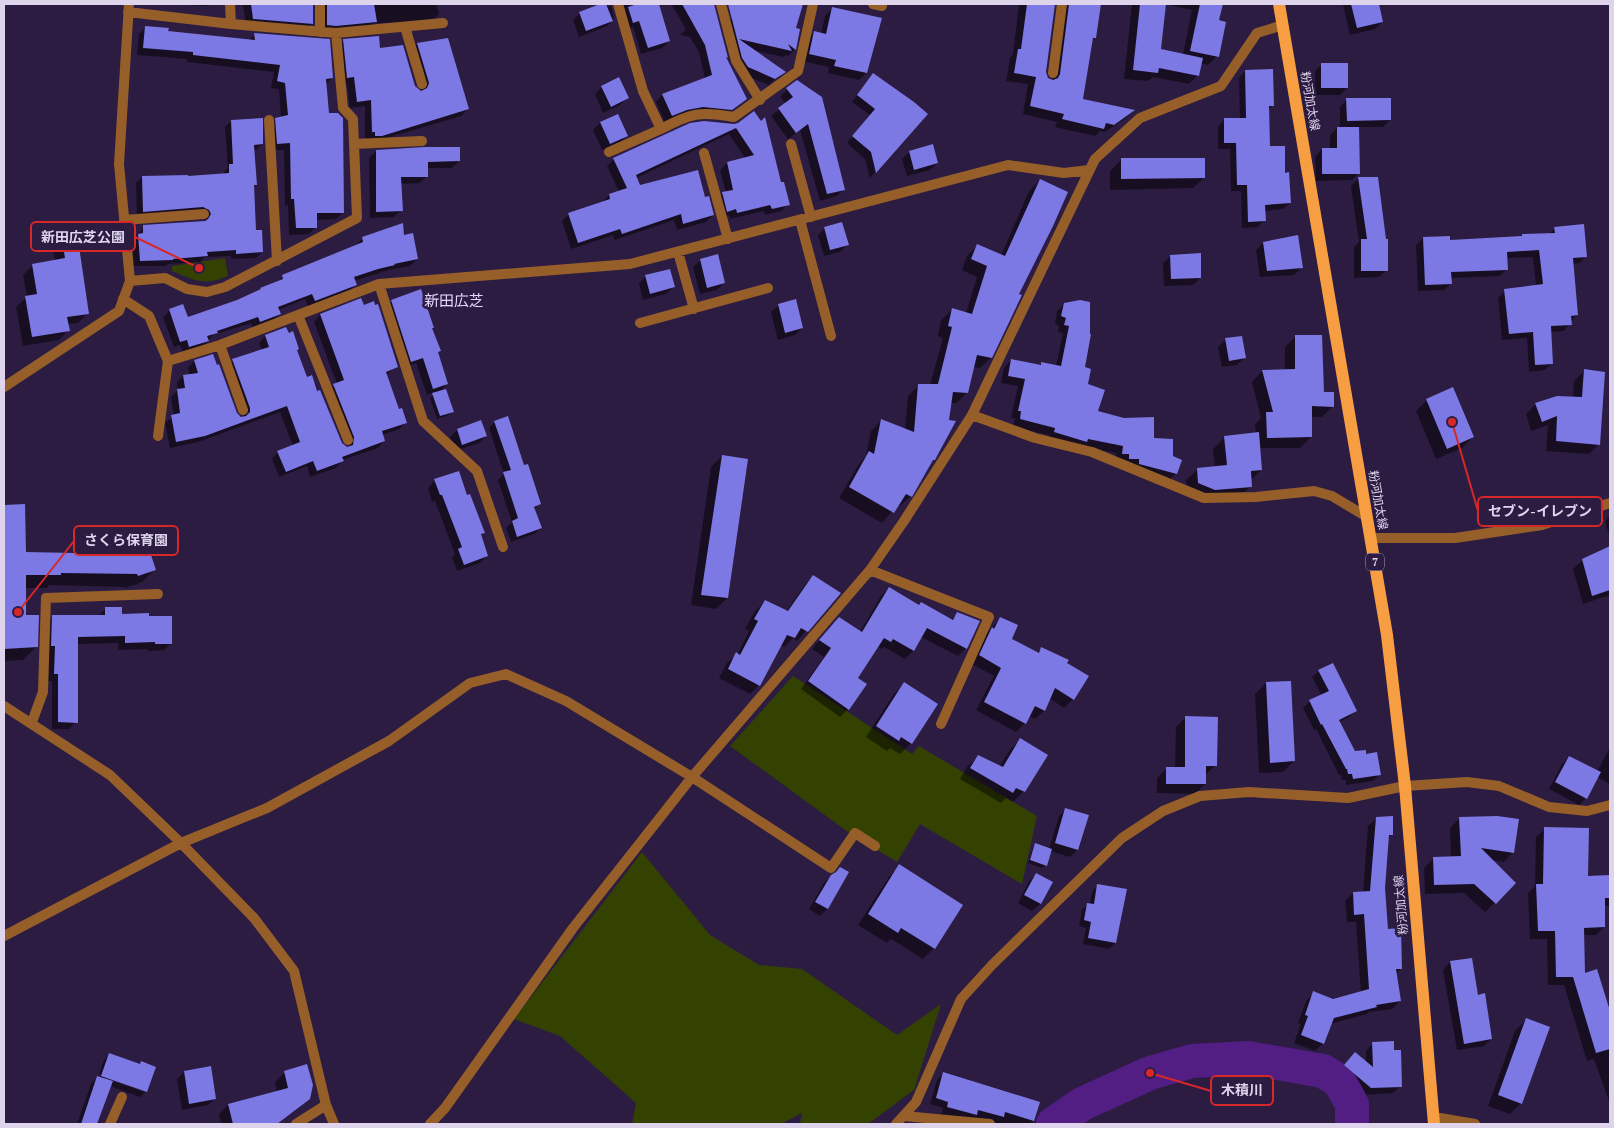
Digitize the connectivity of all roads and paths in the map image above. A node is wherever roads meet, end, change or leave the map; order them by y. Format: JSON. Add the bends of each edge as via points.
{"nodes":[{"id":1,"x":230,"y":4,"type":"edge"},
{"id":2,"x":320,"y":4,"type":"edge"},
{"id":3,"x":618,"y":4,"type":"edge"},
{"id":4,"x":721,"y":4,"type":"edge"},
{"id":5,"x":813,"y":4,"type":"edge"},
{"id":6,"x":1062,"y":4,"type":"edge"},
{"id":7,"x":1279,"y":4,"type":"edge"},
{"id":8,"x":128,"y":8,"type":"edge"},
{"id":9,"x":443,"y":23,"type":"dead end"},
{"id":10,"x":232,"y":24,"type":"junction"},
{"id":11,"x":1283,"y":25,"type":"junction"},
{"id":12,"x":406,"y":27,"type":"junction"},
{"id":13,"x":320,"y":32,"type":"junction"},
{"id":14,"x":336,"y":33,"type":"junction"},
{"id":15,"x":1053,"y":73,"type":"dead end"},
{"id":16,"x":422,"y":84,"type":"dead end"},
{"id":17,"x":760,"y":100,"type":"junction"},
{"id":18,"x":269,"y":120,"type":"dead end"},
{"id":19,"x":661,"y":129,"type":"junction"},
{"id":20,"x":422,"y":141,"type":"dead end"},
{"id":21,"x":354,"y":144,"type":"junction"},
{"id":22,"x":791,"y":144,"type":"dead end"},
{"id":23,"x":610,"y":152,"type":"dead end"},
{"id":24,"x":704,"y":153,"type":"dead end"},
{"id":25,"x":1089,"y":170,"type":"junction"},
{"id":26,"x":204,"y":214,"type":"dead end"},
{"id":27,"x":810,"y":217,"type":"junction"},
{"id":28,"x":124,"y":220,"type":"junction"},
{"id":29,"x":800,"y":220,"type":"junction"},
{"id":30,"x":728,"y":239,"type":"junction"},
{"id":31,"x":678,"y":252,"type":"junction"},
{"id":32,"x":277,"y":260,"type":"junction"},
{"id":33,"x":130,"y":281,"type":"junction"},
{"id":34,"x":379,"y":284,"type":"junction"},
{"id":35,"x":768,"y":288,"type":"dead end"},
{"id":36,"x":123,"y":299,"type":"junction"},
{"id":37,"x":694,"y":309,"type":"junction"},
{"id":38,"x":298,"y":315,"type":"junction"},
{"id":39,"x":640,"y":323,"type":"dead end"},
{"id":40,"x":831,"y":336,"type":"dead end"},
{"id":41,"x":220,"y":345,"type":"junction"},
{"id":42,"x":168,"y":361,"type":"junction"},
{"id":43,"x":4,"y":387,"type":"edge"},
{"id":44,"x":243,"y":410,"type":"dead end"},
{"id":45,"x":972,"y":415,"type":"junction"},
{"id":46,"x":158,"y":436,"type":"dead end"},
{"id":47,"x":348,"y":440,"type":"dead end"},
{"id":48,"x":1610,"y":503,"type":"edge"},
{"id":49,"x":1367,"y":517,"type":"junction"},
{"id":50,"x":1371,"y":538,"type":"junction"},
{"id":51,"x":503,"y":547,"type":"dead end"},
{"id":52,"x":870,"y":570,"type":"junction"},
{"id":53,"x":158,"y":594,"type":"dead end"},
{"id":54,"x":4,"y":706,"type":"edge"},
{"id":55,"x":32,"y":722,"type":"junction"},
{"id":56,"x":941,"y":724,"type":"dead end"},
{"id":57,"x":692,"y":777,"type":"junction"},
{"id":58,"x":1405,"y":786,"type":"junction"},
{"id":59,"x":1610,"y":805,"type":"edge"},
{"id":60,"x":181,"y":843,"type":"junction"},
{"id":61,"x":875,"y":846,"type":"dead end"},
{"id":62,"x":4,"y":936,"type":"edge"},
{"id":63,"x":122,"y":1097,"type":"dead end"},
{"id":64,"x":326,"y":1105,"type":"junction"},
{"id":65,"x":904,"y":1116,"type":"junction"},
{"id":66,"x":1434,"y":1120,"type":"edge"},
{"id":67,"x":110,"y":1124,"type":"edge"},
{"id":68,"x":296,"y":1124,"type":"edge"},
{"id":69,"x":334,"y":1124,"type":"edge"},
{"id":70,"x":430,"y":1124,"type":"edge"},
{"id":71,"x":896,"y":1124,"type":"edge"},
{"id":72,"x":990,"y":1124,"type":"edge"},
{"id":73,"x":1476,"y":1124,"type":"edge"}],
"edges":[{"from":1,"to":10,"type":"street"},
{"from":2,"to":13,"type":"street"},
{"from":3,"to":19,"type":"street","via":[[643,91]]},
{"from":4,"to":17,"type":"street","via":[[736,61]]},
{"from":5,"to":17,"type":"street","via":[[798,71]]},
{"from":6,"to":15,"type":"street"},
{"from":7,"to":11,"type":"main road","name":"粉河加太線","number":"7"},
{"from":8,"to":10,"type":"street"},
{"from":8,"to":28,"type":"street","via":[[119,164]]},
{"from":9,"to":12,"type":"street"},
{"from":10,"to":13,"type":"street"},
{"from":11,"to":25,"type":"street","via":[[1257,33],[1221,86],[1140,118],[1095,159]]},
{"from":11,"to":49,"type":"main road","name":"粉河加太線","number":"7"},
{"from":12,"to":14,"type":"street"},
{"from":12,"to":16,"type":"street"},
{"from":13,"to":14,"type":"street"},
{"from":14,"to":21,"type":"street","via":[[343,108],[353,119]]},
{"from":17,"to":19,"type":"street","via":[[734,118],[710,113],[684,116]]},
{"from":18,"to":32,"type":"street"},
{"from":19,"to":23,"type":"street"},
{"from":20,"to":21,"type":"street"},
{"from":21,"to":32,"type":"street","via":[[357,218]]},
{"from":22,"to":27,"type":"street"},
{"from":24,"to":30,"type":"street"},
{"from":25,"to":27,"type":"street","via":[[1064,173],[1008,165]]},
{"from":25,"to":45,"type":"street"},
{"from":26,"to":28,"type":"street"},
{"from":27,"to":29,"type":"street"},
{"from":28,"to":33,"type":"street"},
{"from":29,"to":30,"type":"street"},
{"from":29,"to":40,"type":"street"},
{"from":30,"to":31,"type":"street"},
{"from":31,"to":34,"type":"street","via":[[630,264]]},
{"from":31,"to":37,"type":"street"},
{"from":32,"to":33,"type":"street","via":[[225,287],[207,292],[187,289],[165,278]]},
{"from":33,"to":36,"type":"street"},
{"from":34,"to":38,"type":"street"},
{"from":34,"to":51,"type":"street","via":[[423,421],[477,471]]},
{"from":35,"to":37,"type":"street"},
{"from":36,"to":42,"type":"street","via":[[149,316]]},
{"from":36,"to":43,"type":"street","via":[[120,311]]},
{"from":37,"to":39,"type":"street"},
{"from":38,"to":41,"type":"street"},
{"from":38,"to":47,"type":"street"},
{"from":41,"to":42,"type":"street"},
{"from":41,"to":44,"type":"street"},
{"from":42,"to":46,"type":"street"},
{"from":45,"to":49,"type":"street","via":[[1035,438],[1092,452],[1204,498],[1314,492],[1332,496]]},
{"from":45,"to":52,"type":"street"},
{"from":48,"to":50,"type":"street","via":[[1542,525],[1455,538]]},
{"from":49,"to":50,"type":"main road","name":"粉河加太線","number":"7"},
{"from":50,"to":58,"type":"main road","name":"粉河加太線","number":"7","via":[[1387,635]]},
{"from":52,"to":56,"type":"street","via":[[989,617]]},
{"from":52,"to":57,"type":"street"},
{"from":53,"to":55,"type":"street","via":[[46,598],[43,692]]},
{"from":54,"to":55,"type":"street"},
{"from":55,"to":60,"type":"street","via":[[110,775]]},
{"from":57,"to":60,"type":"street","via":[[566,701],[506,674],[470,683],[389,741],[267,808]]},
{"from":57,"to":61,"type":"street","via":[[831,868],[855,833]]},
{"from":57,"to":70,"type":"street","via":[[573,928],[445,1108]]},
{"from":58,"to":59,"type":"street","via":[[1467,782],[1499,786],[1549,807],[1587,811]]},
{"from":58,"to":65,"type":"street","via":[[1348,798],[1250,792],[1200,796],[1163,811],[1130,832],[961,999],[916,1102]]},
{"from":58,"to":66,"type":"main road","name":"粉河加太線","number":"7"},
{"from":60,"to":62,"type":"street"},
{"from":60,"to":64,"type":"street","via":[[254,918],[294,971]]},
{"from":63,"to":67,"type":"street"},
{"from":64,"to":68,"type":"street"},
{"from":64,"to":69,"type":"street"},
{"from":65,"to":71,"type":"street"},
{"from":65,"to":72,"type":"street"},
{"from":66,"to":73,"type":"street"}]}
